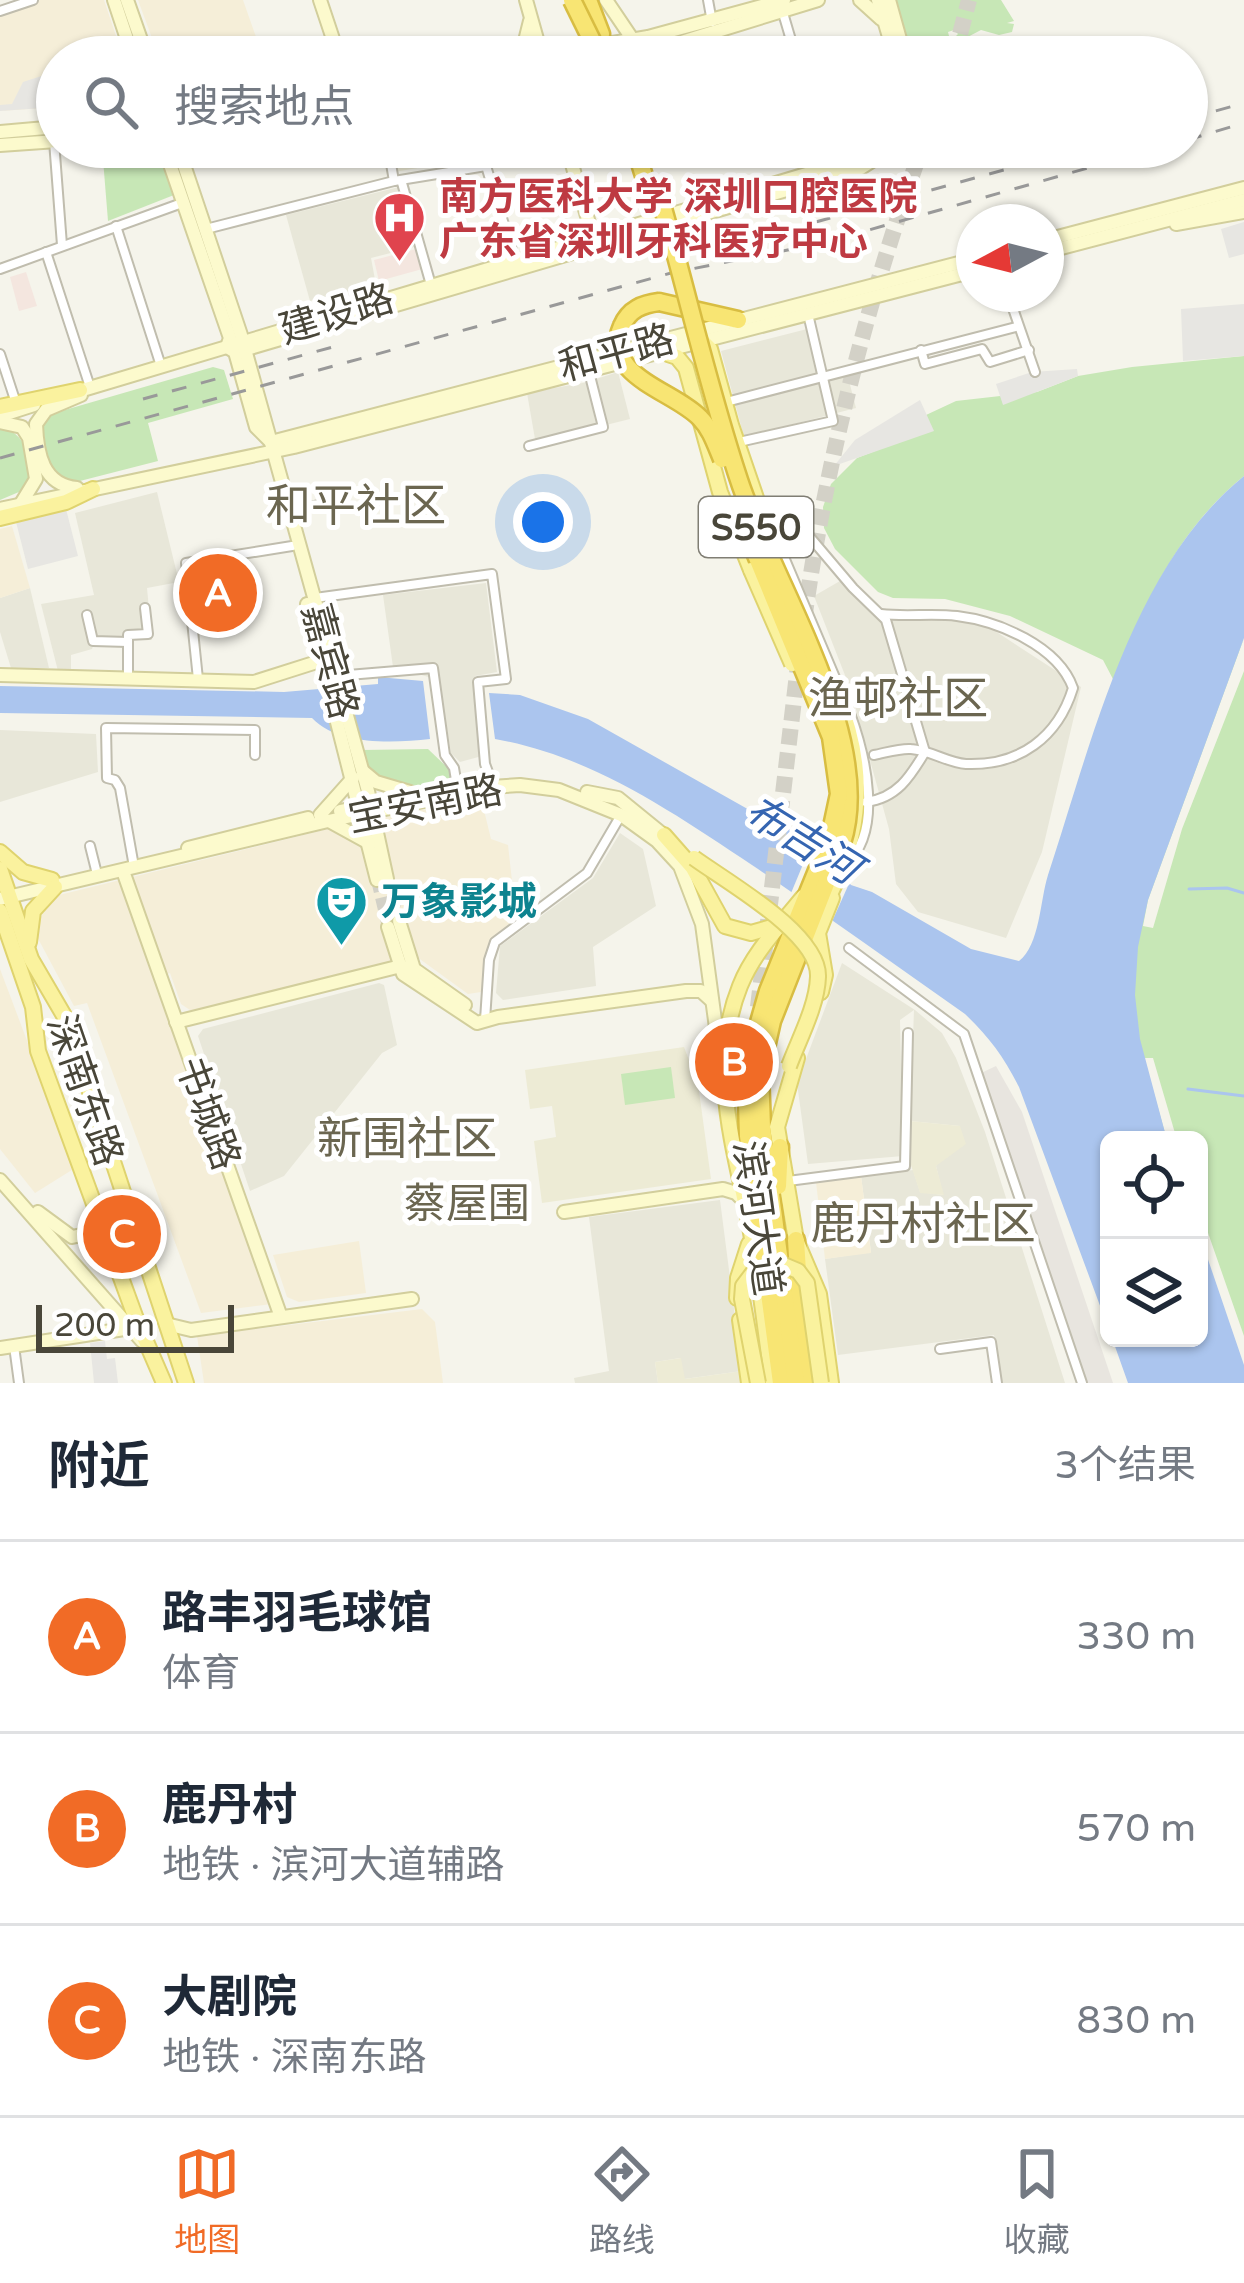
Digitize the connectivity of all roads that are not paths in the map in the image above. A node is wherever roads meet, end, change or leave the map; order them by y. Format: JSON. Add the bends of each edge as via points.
{"nodes":[{"id":1,"x":33,"y":0,"type":"edge"},
{"id":2,"x":114,"y":0,"type":"edge"},
{"id":3,"x":127,"y":0,"type":"edge"},
{"id":4,"x":320,"y":0,"type":"edge"},
{"id":5,"x":570,"y":0,"type":"edge"},
{"id":6,"x":586,"y":0,"type":"edge"},
{"id":7,"x":608,"y":0,"type":"edge"},
{"id":8,"x":708,"y":0,"type":"edge"},
{"id":9,"x":817,"y":0,"type":"edge"},
{"id":10,"x":828,"y":0,"type":"edge"},
{"id":11,"x":860,"y":0,"type":"edge"},
{"id":12,"x":878,"y":0,"type":"edge"},
{"id":13,"x":889,"y":0,"type":"edge"},
{"id":14,"x":783,"y":6,"type":"edge"},
{"id":15,"x":0,"y":11,"type":"edge"},
{"id":16,"x":712,"y":27,"type":"junction"},
{"id":17,"x":886,"y":27,"type":"junction"},
{"id":18,"x":595,"y":33,"type":"junction"},
{"id":19,"x":127,"y":36,"type":"edge"},
{"id":20,"x":140,"y":36,"type":"edge"},
{"id":21,"x":332,"y":36,"type":"edge"},
{"id":22,"x":596,"y":36,"type":"edge"},
{"id":23,"x":597,"y":36,"type":"edge"},
{"id":24,"x":631,"y":36,"type":"edge"},
{"id":25,"x":657,"y":36,"type":"edge"},
{"id":26,"x":698,"y":36,"type":"edge"},
{"id":27,"x":790,"y":36,"type":"edge"},
{"id":28,"x":889,"y":36,"type":"edge"},
{"id":29,"x":899,"y":36,"type":"edge"},
{"id":30,"x":0,"y":132,"type":"edge"},
{"id":31,"x":36,"y":135,"type":"edge"},
{"id":32,"x":36,"y":139,"type":"edge"},
{"id":33,"x":0,"y":145,"type":"edge"},
{"id":34,"x":58,"y":168,"type":"edge"},
{"id":35,"x":172,"y":168,"type":"edge"},
{"id":36,"x":185,"y":168,"type":"edge"},
{"id":37,"x":394,"y":168,"type":"edge"},
{"id":38,"x":475,"y":168,"type":"edge"},
{"id":39,"x":487,"y":168,"type":"edge"},
{"id":40,"x":577,"y":168,"type":"edge"},
{"id":41,"x":641,"y":168,"type":"edge"},
{"id":42,"x":651,"y":168,"type":"edge"},
{"id":43,"x":826,"y":168,"type":"edge"},
{"id":44,"x":858,"y":168,"type":"edge"},
{"id":45,"x":398,"y":182,"type":"junction"},
{"id":46,"x":1244,"y":188,"type":"edge"},
{"id":47,"x":1244,"y":200,"type":"edge"},
{"id":48,"x":184,"y":202,"type":"junction"},
{"id":49,"x":1244,"y":212,"type":"edge"},
{"id":50,"x":116,"y":226,"type":"junction"},
{"id":51,"x":1145,"y":227,"type":"junction"},
{"id":52,"x":206,"y":229,"type":"junction"},
{"id":53,"x":1064,"y":235,"type":"edge"},
{"id":54,"x":596,"y":236,"type":"junction"},
{"id":55,"x":62,"y":245,"type":"junction"},
{"id":56,"x":1064,"y":247,"type":"edge"},
{"id":57,"x":46,"y":251,"type":"junction"},
{"id":58,"x":514,"y":260,"type":"junction"},
{"id":59,"x":956,"y":264,"type":"edge"},
{"id":60,"x":0,"y":269,"type":"edge"},
{"id":61,"x":956,"y":276,"type":"edge"},
{"id":62,"x":431,"y":285,"type":"junction"},
{"id":63,"x":1012,"y":312,"type":"edge"},
{"id":64,"x":808,"y":314,"type":"junction"},
{"id":65,"x":738,"y":320,"type":"junction"},
{"id":66,"x":1016,"y":326,"type":"junction"},
{"id":67,"x":698,"y":336,"type":"junction"},
{"id":68,"x":724,"y":336,"type":"junction"},
{"id":69,"x":227,"y":346,"type":"junction"},
{"id":70,"x":251,"y":349,"type":"junction"},
{"id":71,"x":921,"y":350,"type":"junction"},
{"id":72,"x":1029,"y":350,"type":"junction"},
{"id":73,"x":0,"y":353,"type":"edge"},
{"id":74,"x":660,"y":354,"type":"junction"},
{"id":75,"x":161,"y":366,"type":"junction"},
{"id":76,"x":715,"y":367,"type":"junction"},
{"id":77,"x":589,"y":370,"type":"junction"},
{"id":78,"x":1035,"y":372,"type":"dead end"},
{"id":79,"x":822,"y":376,"type":"junction"},
{"id":80,"x":690,"y":381,"type":"junction"},
{"id":81,"x":91,"y":387,"type":"junction"},
{"id":82,"x":730,"y":400,"type":"junction"},
{"id":83,"x":4,"y":412,"type":"edge"},
{"id":84,"x":730,"y":425,"type":"junction"},
{"id":85,"x":704,"y":432,"type":"junction"},
{"id":86,"x":737,"y":442,"type":"junction"},
{"id":87,"x":529,"y":446,"type":"dead end"},
{"id":88,"x":270,"y":449,"type":"junction"},
{"id":89,"x":722,"y":460,"type":"junction"},
{"id":90,"x":716,"y":479,"type":"junction"},
{"id":91,"x":93,"y":489,"type":"junction"},
{"id":92,"x":341,"y":500,"type":"dead end"},
{"id":93,"x":16,"y":505,"type":"junction"},
{"id":94,"x":0,"y":508,"type":"edge"},
{"id":95,"x":290,"y":512,"type":"junction"},
{"id":96,"x":0,"y":518,"type":"edge"},
{"id":97,"x":764,"y":523,"type":"junction"},
{"id":98,"x":735,"y":531,"type":"junction"},
{"id":99,"x":292,"y":546,"type":"junction"},
{"id":100,"x":313,"y":598,"type":"junction"},
{"id":101,"x":145,"y":608,"type":"dead end"},
{"id":102,"x":881,"y":614,"type":"junction"},
{"id":103,"x":87,"y":615,"type":"dead end"},
{"id":104,"x":128,"y":643,"type":"junction"},
{"id":105,"x":320,"y":661,"type":"junction"},
{"id":106,"x":0,"y":675,"type":"edge"},
{"id":107,"x":128,"y":678,"type":"junction"},
{"id":108,"x":198,"y":681,"type":"junction"},
{"id":109,"x":334,"y":682,"type":"junction"},
{"id":110,"x":925,"y":752,"type":"junction"},
{"id":111,"x":255,"y":755,"type":"dead end"},
{"id":112,"x":874,"y":755,"type":"dead end"},
{"id":113,"x":838,"y":770,"type":"junction"},
{"id":114,"x":357,"y":773,"type":"junction"},
{"id":115,"x":491,"y":780,"type":"junction"},
{"id":116,"x":458,"y":786,"type":"junction"},
{"id":117,"x":429,"y":792,"type":"junction"},
{"id":118,"x":408,"y":805,"type":"junction"},
{"id":119,"x":863,"y":809,"type":"junction"},
{"id":120,"x":365,"y":810,"type":"junction"},
{"id":121,"x":621,"y":815,"type":"junction"},
{"id":122,"x":324,"y":818,"type":"junction"},
{"id":123,"x":664,"y":836,"type":"junction"},
{"id":124,"x":836,"y":842,"type":"junction"},
{"id":125,"x":374,"y":844,"type":"junction"},
{"id":126,"x":90,"y":846,"type":"dead end"},
{"id":127,"x":0,"y":852,"type":"edge"},
{"id":128,"x":159,"y":862,"type":"junction"},
{"id":129,"x":128,"y":866,"type":"junction"},
{"id":130,"x":0,"y":869,"type":"edge"},
{"id":131,"x":93,"y":874,"type":"junction"},
{"id":132,"x":382,"y":879,"type":"tunnel mouth"},
{"id":133,"x":53,"y":883,"type":"junction"},
{"id":134,"x":4,"y":894,"type":"edge"},
{"id":135,"x":136,"y":909,"type":"junction"},
{"id":136,"x":0,"y":911,"type":"edge"},
{"id":137,"x":806,"y":924,"type":"junction"},
{"id":138,"x":0,"y":934,"type":"edge"},
{"id":139,"x":849,"y":948,"type":"dead end"},
{"id":140,"x":14,"y":954,"type":"junction"},
{"id":141,"x":32,"y":959,"type":"junction"},
{"id":142,"x":708,"y":969,"type":"junction"},
{"id":143,"x":408,"y":970,"type":"junction"},
{"id":144,"x":376,"y":973,"type":"junction"},
{"id":145,"x":686,"y":991,"type":"junction"},
{"id":146,"x":712,"y":1001,"type":"junction"},
{"id":147,"x":481,"y":1021,"type":"junction"},
{"id":148,"x":177,"y":1025,"type":"junction"},
{"id":149,"x":908,"y":1034,"type":"dead end"},
{"id":150,"x":724,"y":1086,"type":"junction"},
{"id":151,"x":777,"y":1126,"type":"junction"},
{"id":152,"x":780,"y":1147,"type":"junction"},
{"id":153,"x":0,"y":1168,"type":"edge"},
{"id":154,"x":0,"y":1180,"type":"edge"},
{"id":155,"x":788,"y":1181,"type":"junction"},
{"id":156,"x":745,"y":1202,"type":"junction"},
{"id":157,"x":564,"y":1212,"type":"dead end"},
{"id":158,"x":100,"y":1221,"type":"junction"},
{"id":159,"x":776,"y":1230,"type":"junction"},
{"id":160,"x":750,"y":1233,"type":"junction"},
{"id":161,"x":86,"y":1234,"type":"junction"},
{"id":162,"x":796,"y":1240,"type":"junction"},
{"id":163,"x":83,"y":1270,"type":"junction"},
{"id":164,"x":412,"y":1299,"type":"dead end"},
{"id":165,"x":800,"y":1303,"type":"junction"},
{"id":166,"x":281,"y":1317,"type":"junction"},
{"id":167,"x":166,"y":1324,"type":"junction"},
{"id":168,"x":131,"y":1328,"type":"junction"},
{"id":169,"x":7,"y":1347,"type":"edge"},
{"id":170,"x":940,"y":1349,"type":"dead end"},
{"id":171,"x":154,"y":1358,"type":"junction"},
{"id":172,"x":19,"y":1383,"type":"edge"},
{"id":173,"x":164,"y":1383,"type":"edge"},
{"id":174,"x":186,"y":1383,"type":"edge"},
{"id":175,"x":753,"y":1383,"type":"edge"},
{"id":176,"x":777,"y":1383,"type":"edge"},
{"id":177,"x":796,"y":1383,"type":"edge"},
{"id":178,"x":811,"y":1383,"type":"edge"},
{"id":179,"x":820,"y":1383,"type":"edge"},
{"id":180,"x":831,"y":1383,"type":"edge"},
{"id":181,"x":997,"y":1383,"type":"edge"},
{"id":182,"x":1082,"y":1383,"type":"edge"}],
"edges":[{"from":1,"to":15,"type":"street"},
{"from":2,"to":19,"type":"main road"},
{"from":3,"to":20,"type":"main road"},
{"from":4,"to":21,"type":"main road"},
{"from":5,"to":18,"type":"highway","bridge":true},
{"from":6,"to":18,"type":"highway"},
{"from":7,"to":24,"type":"main road"},
{"from":8,"to":16,"type":"street"},
{"from":9,"to":10,"type":"main road"},
{"from":9,"to":14,"type":"main road"},
{"from":11,"to":17,"type":"main road"},
{"from":12,"to":17,"type":"main road"},
{"from":13,"to":29,"type":"main road"},
{"from":14,"to":16,"type":"main road"},
{"from":14,"to":27,"type":"street"},
{"from":16,"to":25,"type":"main road"},
{"from":16,"to":26,"type":"main road"},
{"from":17,"to":28,"type":"main road"},
{"from":18,"to":22,"type":"highway","bridge":true},
{"from":18,"to":23,"type":"highway"},
{"from":30,"to":31,"type":"main road"},
{"from":32,"to":33,"type":"main road"},
{"from":34,"to":55,"type":"street"},
{"from":35,"to":48,"type":"main road","name":"嘉宾路"},
{"from":36,"to":52,"type":"main road","name":"嘉宾路"},
{"from":37,"to":45,"type":"street"},
{"from":38,"to":45,"type":"street"},
{"from":39,"to":58,"type":"street"},
{"from":40,"to":54,"type":"main road"},
{"from":41,"to":89,"type":"highway","number":"S550","bridge":true},
{"from":42,"to":124,"type":"highway","number":"S550","bridge":true,"via":[[742,488],[843,736],[850,793]]},
{"from":43,"to":54,"type":"main road","name":"建设路"},
{"from":44,"to":70,"type":"main road","name":"建设路"},
{"from":45,"to":52,"type":"street"},
{"from":45,"to":62,"type":"street"},
{"from":46,"to":53,"type":"main road"},
{"from":47,"to":51,"type":"main road"},
{"from":48,"to":50,"type":"street"},
{"from":48,"to":69,"type":"main road","name":"嘉宾路"},
{"from":49,"to":51,"type":"main road"},
{"from":50,"to":55,"type":"street"},
{"from":50,"to":75,"type":"street"},
{"from":51,"to":56,"type":"main road"},
{"from":52,"to":70,"type":"main road","name":"嘉宾路"},
{"from":54,"to":58,"type":"main road","name":"建设路"},
{"from":55,"to":57,"type":"street"},
{"from":57,"to":60,"type":"street"},
{"from":57,"to":81,"type":"street"},
{"from":58,"to":62,"type":"main road","name":"建设路"},
{"from":59,"to":65,"type":"main road","name":"和平路"},
{"from":61,"to":64,"type":"main road","name":"和平路"},
{"from":62,"to":70,"type":"main road","name":"建设路"},
{"from":63,"to":66,"type":"street"},
{"from":64,"to":68,"type":"main road","name":"和平路"},
{"from":64,"to":79,"type":"street"},
{"from":65,"to":67,"type":"main road","name":"和平路"},
{"from":65,"to":89,"type":"highway","bridge":true,"via":[[659,302],[637,308],[618,337],[622,359],[638,377],[703,420]]},
{"from":66,"to":71,"type":"street"},
{"from":66,"to":72,"type":"street"},
{"from":67,"to":68,"type":"main road","name":"和平路"},
{"from":67,"to":74,"type":"main road","name":"和平路"},
{"from":67,"to":76,"type":"main road"},
{"from":67,"to":88,"type":"main road","name":"和平路"},
{"from":68,"to":76,"type":"main road","via":[[713,346]]},
{"from":68,"to":82,"type":"main road","via":[[717,350]]},
{"from":69,"to":70,"type":"main road","name":"建设路"},
{"from":69,"to":75,"type":"main road","name":"建设路"},
{"from":69,"to":88,"type":"main road","name":"嘉宾路"},
{"from":70,"to":88,"type":"main road","name":"嘉宾路"},
{"from":71,"to":72,"type":"street","via":[[925,364],[982,349],[990,362]]},
{"from":71,"to":79,"type":"street"},
{"from":72,"to":78,"type":"street"},
{"from":73,"to":83,"type":"street"},
{"from":74,"to":77,"type":"main road","name":"和平路"},
{"from":74,"to":80,"type":"main road","via":[[681,360]]},
{"from":74,"to":90,"type":"main road","via":[[677,362]]},
{"from":75,"to":81,"type":"main road","name":"建设路"},
{"from":76,"to":80,"type":"main road","via":[[700,364]]},
{"from":76,"to":84,"type":"main road"},
{"from":77,"to":87,"type":"street","via":[[603,427]]},
{"from":77,"to":88,"type":"main road","name":"和平路"},
{"from":79,"to":82,"type":"street"},
{"from":79,"to":86,"type":"street","via":[[832,421]]},
{"from":80,"to":85,"type":"main road"},
{"from":81,"to":83,"type":"main road"},
{"from":81,"to":91,"type":"main road","name":"建设路","via":[[46,410],[36,424],[51,480]]},
{"from":82,"to":86,"type":"main road"},
{"from":83,"to":93,"type":"main road","via":[[27,432],[35,464],[33,490]]},
{"from":84,"to":85,"type":"main road","via":[[722,440]]},
{"from":84,"to":86,"type":"main road"},
{"from":85,"to":90,"type":"main road"},
{"from":86,"to":97,"type":"main road"},
{"from":88,"to":91,"type":"main road","name":"和平路"},
{"from":88,"to":95,"type":"main road","name":"嘉宾路"},
{"from":88,"to":99,"type":"main road","name":"嘉宾路"},
{"from":89,"to":113,"type":"highway","number":"S550","bridge":true},
{"from":90,"to":98,"type":"main road"},
{"from":91,"to":93,"type":"main road","name":"和平路"},
{"from":91,"to":96,"type":"main road"},
{"from":92,"to":95,"type":"street"},
{"from":93,"to":94,"type":"main road","name":"和平路"},
{"from":95,"to":100,"type":"main road","name":"嘉宾路"},
{"from":97,"to":98,"type":"street"},
{"from":97,"to":102,"type":"street","via":[[809,536]]},
{"from":97,"to":119,"type":"main road","via":[[850,734]]},
{"from":98,"to":113,"type":"main road","bridge":true},
{"from":99,"to":105,"type":"main road","name":"嘉宾路"},
{"from":99,"to":108,"type":"street","via":[[186,563]]},
{"from":100,"to":109,"type":"main road","name":"嘉宾路"},
{"from":100,"to":115,"type":"street","via":[[492,574],[506,679],[478,682]]},
{"from":101,"to":104,"type":"street","via":[[148,634],[128,635]]},
{"from":102,"to":110,"type":"street"},
{"from":102,"to":110,"type":"street","via":[[992,624],[1059,663],[1073,688],[1047,737],[1018,755],[964,764]]},
{"from":103,"to":104,"type":"street","via":[[93,641]]},
{"from":104,"to":107,"type":"street"},
{"from":105,"to":108,"type":"main road","via":[[259,681]]},
{"from":105,"to":109,"type":"main road","name":"嘉宾路"},
{"from":106,"to":107,"type":"main road"},
{"from":107,"to":108,"type":"main road"},
{"from":109,"to":114,"type":"main road","name":"嘉宾路"},
{"from":109,"to":116,"type":"street","via":[[433,668],[445,755]]},
{"from":110,"to":112,"type":"street"},
{"from":110,"to":119,"type":"street","via":[[905,784]]},
{"from":111,"to":129,"type":"street","via":[[255,730],[106,728],[107,778],[120,788]]},
{"from":113,"to":124,"type":"highway","number":"S550","bridge":true},
{"from":114,"to":117,"type":"main road","via":[[397,790]]},
{"from":114,"to":120,"type":"main road","name":"嘉宾路"},
{"from":114,"to":122,"type":"main road"},
{"from":115,"to":116,"type":"main road","name":"宝安南路"},
{"from":115,"to":123,"type":"main road","name":"宝安南路","via":[[536,779],[618,798]]},
{"from":116,"to":117,"type":"main road","name":"宝安南路"},
{"from":117,"to":120,"type":"main road","name":"宝安南路"},
{"from":118,"to":120,"type":"main road","name":"宝安南路"},
{"from":118,"to":121,"type":"main road","name":"宝安南路","via":[[520,784]]},
{"from":118,"to":125,"type":"main road"},
{"from":119,"to":137,"type":"main road","via":[[844,868]]},
{"from":120,"to":122,"type":"main road","name":"宝安南路"},
{"from":120,"to":125,"type":"main road","name":"嘉宾路"},
{"from":121,"to":142,"type":"main road","name":"宝安南路","via":[[680,866],[698,909]]},
{"from":121,"to":147,"type":"street","via":[[587,873],[495,942]]},
{"from":122,"to":125,"type":"main road"},
{"from":122,"to":128,"type":"main road","name":"宝安南路"},
{"from":122,"to":129,"type":"main road","name":"宝安南路"},
{"from":123,"to":137,"type":"main road","via":[[729,928]]},
{"from":123,"to":151,"type":"main road","bridge":true,"via":[[799,936],[815,957],[818,985],[778,1098]]},
{"from":124,"to":137,"type":"highway","number":"S550"},
{"from":124,"to":137,"type":"highway","number":"S550","via":[[810,888]]},
{"from":125,"to":132,"type":"main road","name":"嘉宾路"},
{"from":126,"to":131,"type":"street"},
{"from":127,"to":133,"type":"main road"},
{"from":128,"to":129,"type":"main road","name":"宝安南路"},
{"from":128,"to":135,"type":"main road","via":[[141,879]]},
{"from":129,"to":131,"type":"main road","name":"宝安南路"},
{"from":129,"to":135,"type":"main road","name":"书城路"},
{"from":130,"to":134,"type":"main road","name":"深南东路"},
{"from":131,"to":133,"type":"main road","name":"宝安南路"},
{"from":131,"to":135,"type":"main road"},
{"from":133,"to":134,"type":"main road","name":"宝安南路"},
{"from":133,"to":141,"type":"main road","via":[[31,916]]},
{"from":134,"to":141,"type":"main road","name":"深南东路"},
{"from":135,"to":148,"type":"main road","name":"书城路"},
{"from":136,"to":140,"type":"main road","name":"深南东路"},
{"from":137,"to":150,"type":"main road","via":[[757,953],[739,988]]},
{"from":137,"to":151,"type":"main road","via":[[823,987]]},
{"from":137,"to":159,"type":"highway","name":"滨河大道","number":"S550","via":[[760,1074]]},
{"from":137,"to":176,"type":"highway","name":"滨河大道","number":"S550","via":[[758,1021],[745,1090]]},
{"from":138,"to":140,"type":"main road"},
{"from":139,"to":182,"type":"street","via":[[964,1034]]},
{"from":140,"to":158,"type":"main road","name":"深南东路","via":[[38,1052]]},
{"from":141,"to":167,"type":"main road","name":"深南东路","via":[[66,1019]]},
{"from":142,"to":145,"type":"main road"},
{"from":142,"to":146,"type":"main road","name":"宝安南路"},
{"from":143,"to":144,"type":"main road"},
{"from":143,"to":144,"type":"main road","via":[[392,929],[390,961]]},
{"from":143,"to":147,"type":"main road"},
{"from":143,"to":148,"type":"main road"},
{"from":144,"to":148,"type":"main road"},
{"from":145,"to":146,"type":"main road"},
{"from":145,"to":147,"type":"main road"},
{"from":146,"to":150,"type":"main road","name":"宝安南路"},
{"from":148,"to":166,"type":"main road","name":"书城路"},
{"from":149,"to":155,"type":"street","via":[[905,1166]]},
{"from":150,"to":156,"type":"main road"},
{"from":151,"to":152,"type":"main road"},
{"from":152,"to":155,"type":"main road"},
{"from":152,"to":159,"type":"highway"},
{"from":153,"to":161,"type":"main road","via":[[62,1233]]},
{"from":154,"to":163,"type":"main road"},
{"from":155,"to":162,"type":"main road"},
{"from":156,"to":157,"type":"main road","via":[[717,1190]]},
{"from":156,"to":160,"type":"main road"},
{"from":158,"to":161,"type":"main road"},
{"from":158,"to":171,"type":"main road","name":"深南东路"},
{"from":159,"to":165,"type":"highway"},
{"from":159,"to":177,"type":"highway","name":"滨河大道","number":"S550"},
{"from":160,"to":175,"type":"main road","via":[[736,1295]]},
{"from":160,"to":176,"type":"main road"},
{"from":161,"to":163,"type":"main road"},
{"from":162,"to":165,"type":"highway"},
{"from":162,"to":180,"type":"main road","via":[[816,1283]]},
{"from":163,"to":168,"type":"main road"},
{"from":164,"to":166,"type":"main road"},
{"from":165,"to":178,"type":"highway"},
{"from":166,"to":167,"type":"main road","via":[[186,1330]]},
{"from":167,"to":174,"type":"main road","name":"深南东路"},
{"from":168,"to":169,"type":"main road"},
{"from":168,"to":171,"type":"main road"},
{"from":169,"to":172,"type":"street"},
{"from":170,"to":181,"type":"street","via":[[992,1342]]},
{"from":171,"to":173,"type":"main road","name":"深南东路"},
{"from":175,"to":179,"type":"main road","bridge":true,"via":[[742,1292],[755,1270],[779,1263],[807,1283]]}]}
